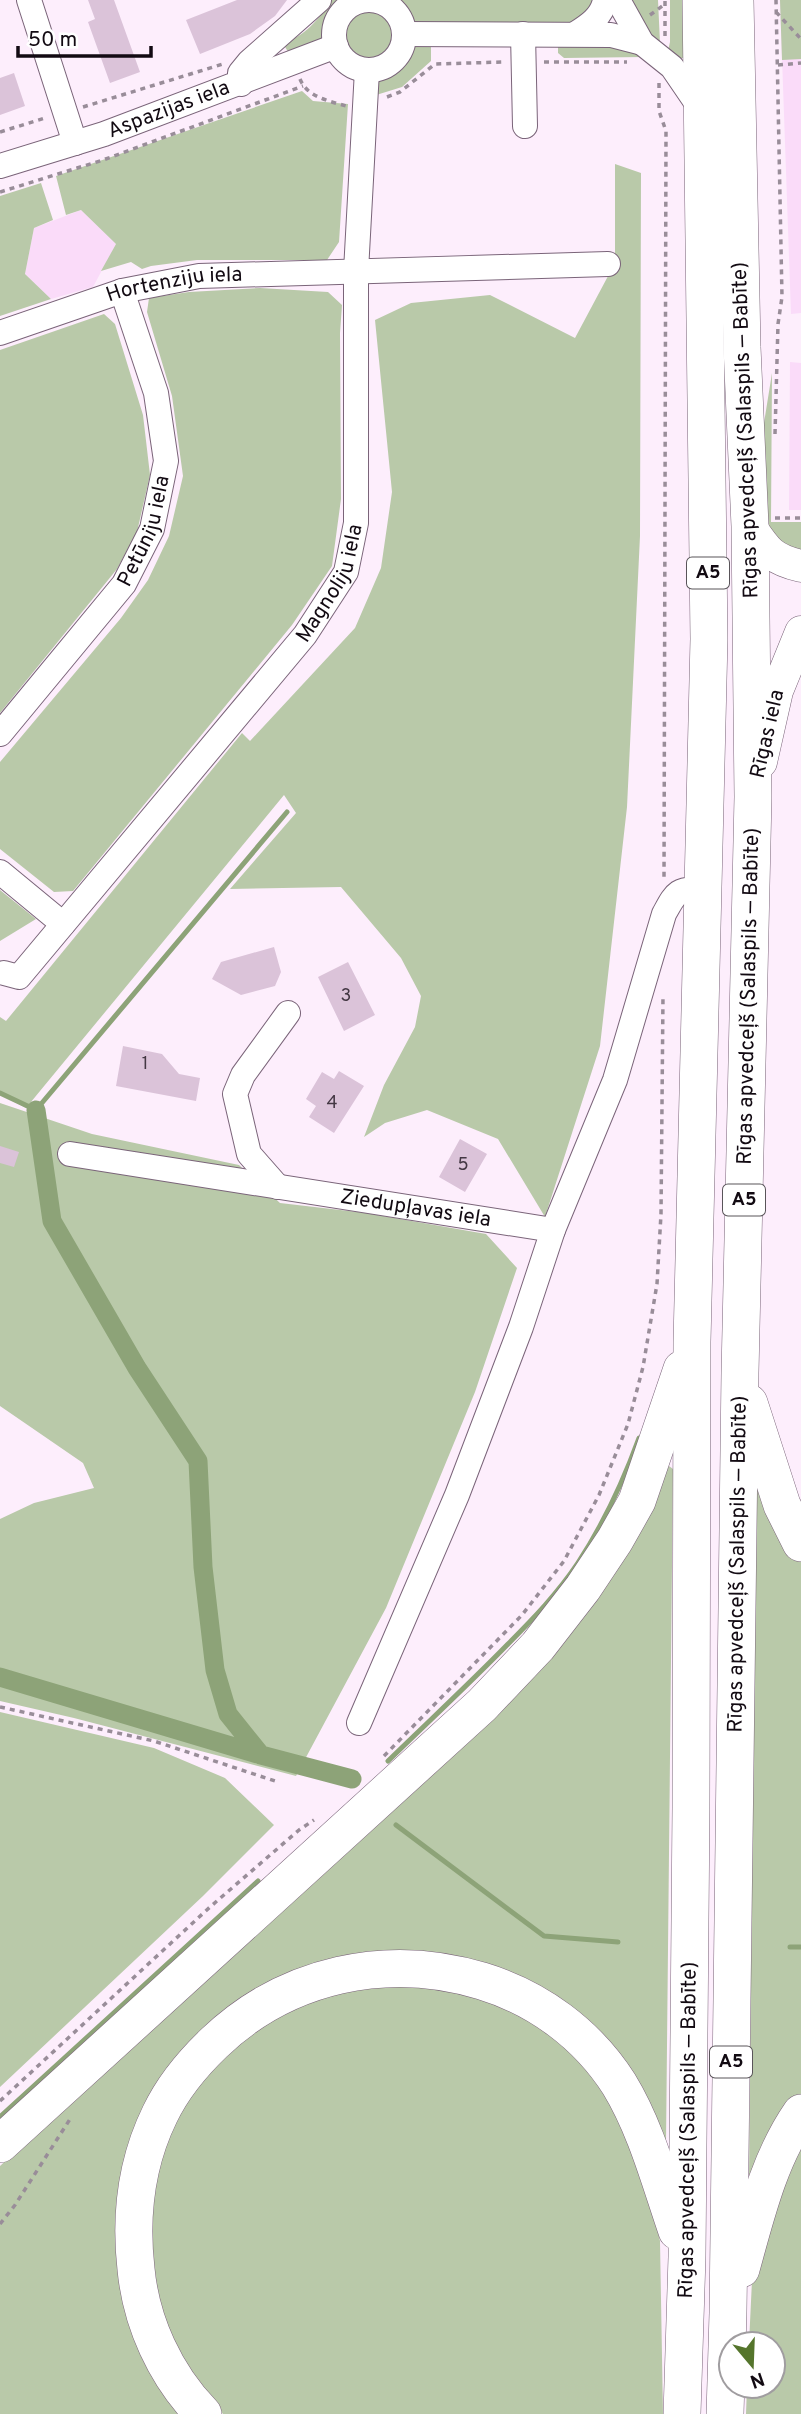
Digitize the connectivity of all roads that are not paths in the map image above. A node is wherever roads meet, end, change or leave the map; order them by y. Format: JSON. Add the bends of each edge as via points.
{"nodes":[{"id":1,"x":29,"y":0,"type":"edge"},
{"id":2,"x":319,"y":0,"type":"edge"},
{"id":3,"x":374,"y":0,"type":"edge"},
{"id":4,"x":605,"y":0,"type":"edge"},
{"id":5,"x":618,"y":0,"type":"edge"},
{"id":6,"x":701,"y":0,"type":"edge"},
{"id":7,"x":735,"y":0,"type":"edge"},
{"id":8,"x":404,"y":34,"type":"junction"},
{"id":9,"x":523,"y":34,"type":"junction"},
{"id":10,"x":575,"y":34,"type":"junction"},
{"id":11,"x":336,"y":47,"type":"junction"},
{"id":12,"x":645,"y":47,"type":"junction"},
{"id":13,"x":367,"y":70,"type":"junction"},
{"id":14,"x":235,"y":73,"type":"junction"},
{"id":15,"x":702,"y":111,"type":"junction"},
{"id":16,"x":525,"y":126,"type":"dead end"},
{"id":17,"x":75,"y":143,"type":"junction"},
{"id":18,"x":0,"y":166,"type":"edge"},
{"id":19,"x":608,"y":264,"type":"dead end"},
{"id":20,"x":356,"y":271,"type":"junction"},
{"id":21,"x":121,"y":290,"type":"junction"},
{"id":22,"x":0,"y":333,"type":"edge"},
{"id":23,"x":762,"y":522,"type":"junction"},
{"id":24,"x":801,"y":566,"type":"edge"},
{"id":25,"x":801,"y":632,"type":"edge"},
{"id":26,"x":0,"y":734,"type":"edge"},
{"id":27,"x":754,"y":797,"type":"junction"},
{"id":28,"x":0,"y":872,"type":"edge"},
{"id":29,"x":702,"y":890,"type":"junction"},
{"id":30,"x":63,"y":924,"type":"junction"},
{"id":31,"x":4,"y":973,"type":"dead end"},
{"id":32,"x":288,"y":1013,"type":"dead end"},
{"id":33,"x":70,"y":1154,"type":"dead end"},
{"id":34,"x":278,"y":1186,"type":"junction"},
{"id":35,"x":553,"y":1230,"type":"junction"},
{"id":36,"x":692,"y":1342,"type":"junction"},
{"id":37,"x":740,"y":1373,"type":"junction"},
{"id":38,"x":801,"y":1543,"type":"edge"},
{"id":39,"x":359,"y":1723,"type":"dead end"},
{"id":40,"x":801,"y":2113,"type":"edge"},
{"id":41,"x":0,"y":2144,"type":"edge"},
{"id":42,"x":687,"y":2256,"type":"junction"},
{"id":43,"x":728,"y":2313,"type":"junction"},
{"id":44,"x":203,"y":2414,"type":"edge"},
{"id":45,"x":682,"y":2414,"type":"edge"},
{"id":46,"x":724,"y":2414,"type":"edge"}],
"edges":[{"from":1,"to":17,"type":"street"},
{"from":2,"to":14,"type":"street"},
{"from":3,"to":8,"type":"street","via":[[395,11]]},
{"from":3,"to":11,"type":"street","via":[[359,1],[338,19]]},
{"from":4,"to":10,"type":"street","via":[[592,23]]},
{"from":5,"to":12,"type":"street"},
{"from":6,"to":15,"type":"highway","name":"Rīgas apvedceļš (Salaspils — Babīte)","number":"A5"},
{"from":7,"to":23,"type":"highway","name":"Rīgas apvedceļš (Salaspils — Babīte)","number":"A5","via":[[742,346]]},
{"from":8,"to":9,"type":"street"},
{"from":8,"to":13,"type":"street","via":[[393,60]]},
{"from":9,"to":10,"type":"street"},
{"from":9,"to":16,"type":"street"},
{"from":10,"to":12,"type":"street","via":[[611,35]]},
{"from":11,"to":13,"type":"street","via":[[343,58]]},
{"from":11,"to":14,"type":"street","name":"Aspazijas iela","via":[[298,75]]},
{"from":12,"to":15,"type":"street","via":[[672,67]]},
{"from":13,"to":20,"type":"street","name":"Magnoliju iela"},
{"from":14,"to":17,"type":"street","name":"Aspazijas iela"},
{"from":15,"to":29,"type":"highway","name":"Rīgas apvedceļš (Salaspils — Babīte)","number":"A5","via":[[709,639]]},
{"from":17,"to":18,"type":"street","name":"Aspazijas iela"},
{"from":19,"to":20,"type":"street","name":"Hortenziju iela"},
{"from":20,"to":21,"type":"street","name":"Hortenziju iela","via":[[199,276]]},
{"from":20,"to":30,"type":"street","name":"Magnoliju iela","via":[[356,523],[346,572],[305,635]]},
{"from":21,"to":22,"type":"street","name":"Hortenziju iela"},
{"from":21,"to":26,"type":"street","name":"Petūniju iela","via":[[156,393],[166,461],[152,529],[124,584]]},
{"from":23,"to":24,"type":"main road","via":[[767,552]]},
{"from":23,"to":27,"type":"highway","name":"Rīgas apvedceļš (Salaspils — Babīte)","number":"A5"},
{"from":25,"to":27,"type":"main road","name":"Rīgas iela","via":[[777,691]]},
{"from":27,"to":37,"type":"highway","name":"Rīgas apvedceļš (Salaspils — Babīte)","number":"A5"},
{"from":28,"to":30,"type":"street"},
{"from":29,"to":35,"type":"street","via":[[688,888],[677,893],[664,914],[615,1080]]},
{"from":29,"to":36,"type":"highway","name":"Rīgas apvedceļš (Salaspils — Babīte)","number":"A5"},
{"from":30,"to":31,"type":"street","name":"Magnoliju iela","via":[[19,977]]},
{"from":32,"to":34,"type":"street","via":[[243,1075],[235,1094],[249,1154]]},
{"from":33,"to":34,"type":"street","name":"Ziedupļavas iela"},
{"from":34,"to":35,"type":"street","name":"Ziedupļavas iela"},
{"from":35,"to":39,"type":"street","via":[[457,1494]]},
{"from":36,"to":41,"type":"highway","via":[[637,1501],[583,1588],[538,1646],[482,1705]]},
{"from":36,"to":42,"type":"highway","name":"Rīgas apvedceļš (Salaspils — Babīte)","number":"A5"},
{"from":37,"to":38,"type":"highway","via":[[782,1505]]},
{"from":37,"to":43,"type":"highway","name":"Rīgas apvedceļš (Salaspils — Babīte)","number":"A5"},
{"from":40,"to":43,"type":"highway","via":[[772,2167]]},
{"from":42,"to":44,"type":"highway","via":[[637,2120],[618,2084],[591,2049],[553,2015],[516,1993],[441,1971],[371,1969],[305,1984],[274,1998],[226,2031],[187,2072],[160,2113],[139,2175],[132,2244],[145,2320],[163,2359]]},
{"from":42,"to":45,"type":"highway","name":"Rīgas apvedceļš (Salaspils — Babīte)","number":"A5"},
{"from":43,"to":46,"type":"highway","name":"Rīgas apvedceļš (Salaspils — Babīte)","number":"A5"}]}
